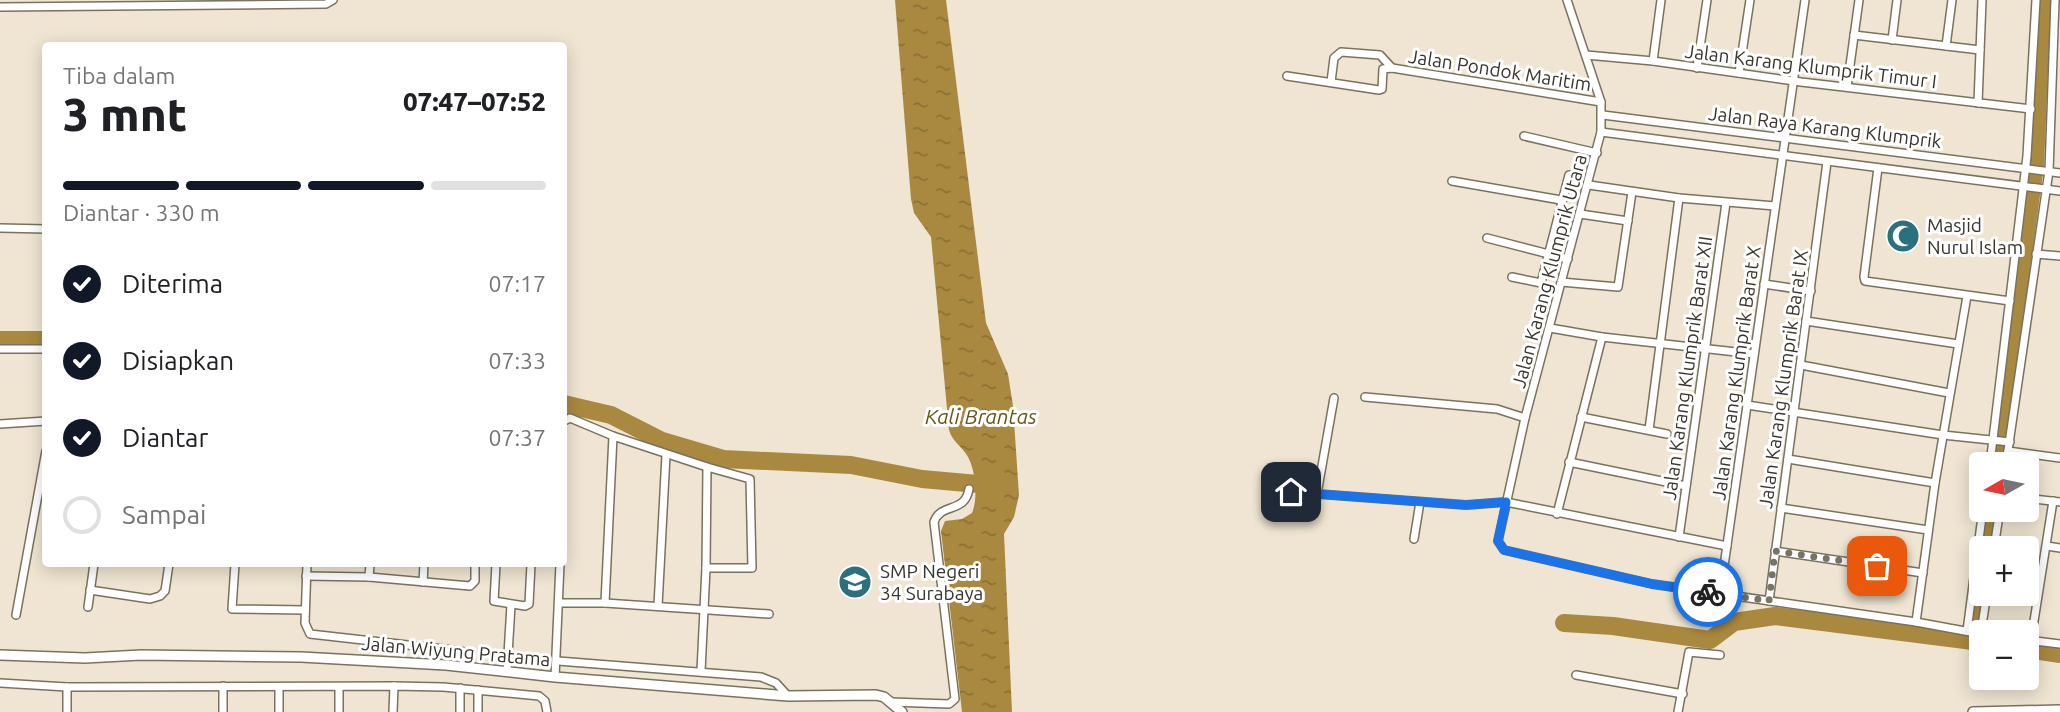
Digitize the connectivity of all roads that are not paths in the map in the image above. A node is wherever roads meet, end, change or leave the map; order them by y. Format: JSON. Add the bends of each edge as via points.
{"nodes":[{"id":1,"x":333,"y":0,"type":"edge"},
{"id":2,"x":1567,"y":0,"type":"edge"},
{"id":3,"x":1661,"y":0,"type":"edge"},
{"id":4,"x":1707,"y":0,"type":"edge"},
{"id":5,"x":1750,"y":0,"type":"edge"},
{"id":6,"x":1805,"y":0,"type":"edge"},
{"id":7,"x":1859,"y":0,"type":"edge"},
{"id":8,"x":1897,"y":0,"type":"edge"},
{"id":9,"x":1952,"y":0,"type":"edge"},
{"id":10,"x":1982,"y":0,"type":"edge"},
{"id":11,"x":2036,"y":0,"type":"edge"},
{"id":12,"x":2055,"y":0,"type":"edge"},
{"id":13,"x":0,"y":7,"type":"edge"},
{"id":14,"x":1854,"y":35,"type":"junction"},
{"id":15,"x":1892,"y":40,"type":"junction"},
{"id":16,"x":1946,"y":46,"type":"junction"},
{"id":17,"x":1980,"y":50,"type":"junction"},
{"id":18,"x":1586,"y":55,"type":"junction"},
{"id":19,"x":1653,"y":61,"type":"junction"},
{"id":20,"x":1392,"y":68,"type":"junction"},
{"id":21,"x":1697,"y":68,"type":"junction"},
{"id":22,"x":1739,"y":73,"type":"junction"},
{"id":23,"x":1287,"y":76,"type":"dead end"},
{"id":24,"x":1793,"y":81,"type":"junction"},
{"id":25,"x":1331,"y":82,"type":"junction"},
{"id":26,"x":1847,"y":88,"type":"junction"},
{"id":27,"x":1597,"y":101,"type":"junction"},
{"id":28,"x":1978,"y":103,"type":"junction"},
{"id":29,"x":2031,"y":109,"type":"junction"},
{"id":30,"x":1603,"y":114,"type":"junction"},
{"id":31,"x":2056,"y":114,"type":"edge"},
{"id":32,"x":1601,"y":132,"type":"junction"},
{"id":33,"x":1524,"y":136,"type":"dead end"},
{"id":34,"x":1786,"y":138,"type":"junction"},
{"id":35,"x":1597,"y":153,"type":"junction"},
{"id":36,"x":1783,"y":156,"type":"junction"},
{"id":37,"x":1827,"y":162,"type":"junction"},
{"id":38,"x":1878,"y":168,"type":"junction"},
{"id":39,"x":2029,"y":169,"type":"junction"},
{"id":40,"x":2047,"y":171,"type":"junction"},
{"id":41,"x":2060,"y":173,"type":"edge"},
{"id":42,"x":1569,"y":175,"type":"dead end"},
{"id":43,"x":1452,"y":181,"type":"dead end"},
{"id":44,"x":1589,"y":185,"type":"junction"},
{"id":45,"x":2027,"y":188,"type":"junction"},
{"id":46,"x":2044,"y":190,"type":"junction"},
{"id":47,"x":2060,"y":191,"type":"edge"},
{"id":48,"x":1632,"y":192,"type":"junction"},
{"id":49,"x":1679,"y":198,"type":"junction"},
{"id":50,"x":1561,"y":200,"type":"junction"},
{"id":51,"x":1726,"y":202,"type":"junction"},
{"id":52,"x":1775,"y":206,"type":"junction"},
{"id":53,"x":1580,"y":214,"type":"junction"},
{"id":54,"x":1628,"y":221,"type":"junction"},
{"id":55,"x":0,"y":228,"type":"edge"},
{"id":56,"x":42,"y":229,"type":"edge"},
{"id":57,"x":1486,"y":238,"type":"dead end"},
{"id":58,"x":1551,"y":253,"type":"junction"},
{"id":59,"x":2036,"y":254,"type":"junction"},
{"id":60,"x":2060,"y":256,"type":"edge"},
{"id":61,"x":1565,"y":258,"type":"junction"},
{"id":62,"x":1512,"y":277,"type":"dead end"},
{"id":63,"x":1561,"y":282,"type":"junction"},
{"id":64,"x":1764,"y":284,"type":"junction"},
{"id":65,"x":1811,"y":291,"type":"junction"},
{"id":66,"x":1967,"y":296,"type":"junction"},
{"id":67,"x":2010,"y":301,"type":"junction"},
{"id":68,"x":1807,"y":321,"type":"junction"},
{"id":69,"x":1550,"y":328,"type":"junction"},
{"id":70,"x":1602,"y":337,"type":"junction"},
{"id":71,"x":1661,"y":344,"type":"junction"},
{"id":72,"x":1958,"y":344,"type":"junction"},
{"id":73,"x":1706,"y":348,"type":"junction"},
{"id":74,"x":0,"y":349,"type":"edge"},
{"id":75,"x":42,"y":349,"type":"edge"},
{"id":76,"x":1754,"y":354,"type":"junction"},
{"id":77,"x":1801,"y":365,"type":"junction"},
{"id":78,"x":1950,"y":393,"type":"junction"},
{"id":79,"x":1365,"y":397,"type":"dead end"},
{"id":80,"x":1334,"y":398,"type":"dead end"},
{"id":81,"x":1747,"y":405,"type":"junction"},
{"id":82,"x":1794,"y":412,"type":"junction"},
{"id":83,"x":1581,"y":416,"type":"junction"},
{"id":84,"x":1522,"y":417,"type":"junction"},
{"id":85,"x":567,"y":420,"type":"edge"},
{"id":86,"x":42,"y":421,"type":"edge"},
{"id":87,"x":0,"y":424,"type":"edge"},
{"id":88,"x":1649,"y":430,"type":"junction"},
{"id":89,"x":1667,"y":434,"type":"dead end"},
{"id":90,"x":1943,"y":435,"type":"junction"},
{"id":91,"x":613,"y":436,"type":"junction"},
{"id":92,"x":2002,"y":441,"type":"junction"},
{"id":93,"x":2008,"y":451,"type":"joint"},
{"id":94,"x":1996,"y":452,"type":"edge"},
{"id":95,"x":666,"y":455,"type":"junction"},
{"id":96,"x":2060,"y":458,"type":"edge"},
{"id":97,"x":1788,"y":459,"type":"junction"},
{"id":98,"x":1569,"y":462,"type":"junction"},
{"id":99,"x":707,"y":467,"type":"junction"},
{"id":100,"x":42,"y":473,"type":"edge"},
{"id":101,"x":1935,"y":483,"type":"junction"},
{"id":102,"x":1686,"y":486,"type":"junction"},
{"id":103,"x":969,"y":489,"type":"dead end"},
{"id":104,"x":1291,"y":492,"type":"dead end"},
{"id":105,"x":1317,"y":494,"type":"junction"},
{"id":106,"x":2039,"y":500,"type":"edge"},
{"id":107,"x":1420,"y":502,"type":"junction"},
{"id":108,"x":1506,"y":502,"type":"junction"},
{"id":109,"x":2057,"y":502,"type":"edge"},
{"id":110,"x":1781,"y":508,"type":"junction"},
{"id":111,"x":1557,"y":514,"type":"junction"},
{"id":112,"x":1981,"y":522,"type":"edge"},
{"id":113,"x":1928,"y":530,"type":"junction"},
{"id":114,"x":1679,"y":537,"type":"junction"},
{"id":115,"x":1414,"y":539,"type":"dead end"},
{"id":116,"x":2047,"y":545,"type":"junction"},
{"id":117,"x":1727,"y":546,"type":"junction"},
{"id":118,"x":2060,"y":548,"type":"edge"},
{"id":119,"x":1775,"y":551,"type":"junction"},
{"id":120,"x":94,"y":567,"type":"edge"},
{"id":121,"x":169,"y":567,"type":"edge"},
{"id":122,"x":235,"y":567,"type":"edge"},
{"id":123,"x":307,"y":567,"type":"edge"},
{"id":124,"x":370,"y":567,"type":"edge"},
{"id":125,"x":424,"y":567,"type":"edge"},
{"id":126,"x":475,"y":567,"type":"edge"},
{"id":127,"x":496,"y":567,"type":"edge"},
{"id":128,"x":531,"y":567,"type":"edge"},
{"id":129,"x":560,"y":567,"type":"edge"},
{"id":130,"x":706,"y":568,"type":"junction"},
{"id":131,"x":1923,"y":573,"type":"junction"},
{"id":132,"x":306,"y":576,"type":"junction"},
{"id":133,"x":369,"y":577,"type":"junction"},
{"id":134,"x":423,"y":582,"type":"junction"},
{"id":135,"x":90,"y":590,"type":"junction"},
{"id":136,"x":1720,"y":594,"type":"junction"},
{"id":137,"x":1769,"y":601,"type":"junction"},
{"id":138,"x":559,"y":603,"type":"junction"},
{"id":139,"x":605,"y":603,"type":"junction"},
{"id":140,"x":511,"y":605,"type":"junction"},
{"id":141,"x":88,"y":607,"type":"dead end"},
{"id":142,"x":659,"y":607,"type":"junction"},
{"id":143,"x":305,"y":610,"type":"junction"},
{"id":144,"x":704,"y":610,"type":"junction"},
{"id":145,"x":769,"y":614,"type":"dead end"},
{"id":146,"x":16,"y":615,"type":"dead end"},
{"id":147,"x":2033,"y":620,"type":"edge"},
{"id":148,"x":1916,"y":622,"type":"junction"},
{"id":149,"x":1968,"y":631,"type":"joint"},
{"id":150,"x":2060,"y":634,"type":"edge"},
{"id":151,"x":2039,"y":641,"type":"edge"},
{"id":152,"x":2059,"y":644,"type":"edge"},
{"id":153,"x":0,"y":655,"type":"edge"},
{"id":154,"x":1720,"y":655,"type":"dead end"},
{"id":155,"x":558,"y":661,"type":"junction"},
{"id":156,"x":464,"y":667,"type":"junction"},
{"id":157,"x":507,"y":671,"type":"junction"},
{"id":158,"x":701,"y":671,"type":"junction"},
{"id":159,"x":1576,"y":676,"type":"dead end"},
{"id":160,"x":555,"y":677,"type":"junction"},
{"id":161,"x":0,"y":683,"type":"edge"},
{"id":162,"x":394,"y":686,"type":"junction"},
{"id":163,"x":67,"y":687,"type":"junction"},
{"id":164,"x":223,"y":687,"type":"junction"},
{"id":165,"x":279,"y":687,"type":"junction"},
{"id":166,"x":339,"y":688,"type":"junction"},
{"id":167,"x":460,"y":688,"type":"junction"},
{"id":168,"x":478,"y":690,"type":"junction"},
{"id":169,"x":1683,"y":694,"type":"junction"},
{"id":170,"x":788,"y":696,"type":"junction"},
{"id":171,"x":891,"y":702,"type":"junction"},
{"id":172,"x":2060,"y":710,"type":"edge"},
{"id":173,"x":66,"y":712,"type":"edge"},
{"id":174,"x":223,"y":712,"type":"edge"},
{"id":175,"x":279,"y":712,"type":"edge"},
{"id":176,"x":339,"y":712,"type":"edge"},
{"id":177,"x":393,"y":712,"type":"edge"},
{"id":178,"x":460,"y":712,"type":"edge"},
{"id":179,"x":478,"y":712,"type":"edge"},
{"id":180,"x":547,"y":712,"type":"edge"},
{"id":181,"x":902,"y":712,"type":"edge"},
{"id":182,"x":1678,"y":712,"type":"edge"},
{"id":183,"x":1973,"y":712,"type":"edge"}],
"edges":[{"from":1,"to":13,"type":"street","via":[[326,4]]},
{"from":2,"to":18,"type":"street","name":"Jalan Karang Klumprik Utara"},
{"from":3,"to":19,"type":"street"},
{"from":4,"to":21,"type":"street"},
{"from":5,"to":22,"type":"street"},
{"from":6,"to":24,"type":"street","name":"Jalan Karang Klumprik Barat X"},
{"from":7,"to":14,"type":"street"},
{"from":8,"to":15,"type":"street"},
{"from":9,"to":16,"type":"street"},
{"from":10,"to":17,"type":"street"},
{"from":11,"to":29,"type":"street"},
{"from":12,"to":31,"type":"street"},
{"from":14,"to":15,"type":"street"},
{"from":14,"to":26,"type":"street"},
{"from":15,"to":16,"type":"street"},
{"from":16,"to":17,"type":"street"},
{"from":17,"to":28,"type":"street"},
{"from":18,"to":19,"type":"street","name":"Jalan Karang Klumprik Timur I"},
{"from":18,"to":27,"type":"street","name":"Jalan Karang Klumprik Utara"},
{"from":19,"to":21,"type":"street","name":"Jalan Karang Klumprik Timur I"},
{"from":20,"to":25,"type":"street","name":"Jalan Pondok Maritim","via":[[1383,69],[1379,90]]},
{"from":20,"to":25,"type":"street","via":[[1380,55],[1341,52],[1334,58]]},
{"from":20,"to":27,"type":"street","name":"Jalan Pondok Maritim"},
{"from":21,"to":22,"type":"street","name":"Jalan Karang Klumprik Timur I"},
{"from":22,"to":24,"type":"street","name":"Jalan Karang Klumprik Timur I"},
{"from":23,"to":25,"type":"street","name":"Jalan Pondok Maritim"},
{"from":24,"to":26,"type":"street","name":"Jalan Karang Klumprik Timur I"},
{"from":24,"to":34,"type":"street","name":"Jalan Karang Klumprik Barat X"},
{"from":26,"to":28,"type":"street","name":"Jalan Karang Klumprik Timur I"},
{"from":27,"to":30,"type":"street","name":"Jalan Karang Klumprik Utara"},
{"from":28,"to":29,"type":"street","name":"Jalan Karang Klumprik Timur I"},
{"from":29,"to":39,"type":"street"},
{"from":30,"to":32,"type":"street","name":"Jalan Karang Klumprik Utara"},
{"from":30,"to":34,"type":"street","name":"Jalan Raya Karang Klumprik"},
{"from":31,"to":40,"type":"street"},
{"from":32,"to":35,"type":"street","name":"Jalan Karang Klumprik Utara"},
{"from":32,"to":36,"type":"street","name":"Jalan Raya Karang Klumprik"},
{"from":33,"to":35,"type":"street"},
{"from":34,"to":36,"type":"street","name":"Jalan Karang Klumprik Barat X"},
{"from":34,"to":39,"type":"street","name":"Jalan Raya Karang Klumprik"},
{"from":35,"to":44,"type":"street","name":"Jalan Karang Klumprik Utara"},
{"from":36,"to":37,"type":"street","name":"Jalan Raya Karang Klumprik"},
{"from":36,"to":52,"type":"street","name":"Jalan Karang Klumprik Barat X"},
{"from":37,"to":38,"type":"street","name":"Jalan Raya Karang Klumprik"},
{"from":37,"to":65,"type":"street","name":"Jalan Karang Klumprik Barat IX"},
{"from":38,"to":45,"type":"street","name":"Jalan Raya Karang Klumprik"},
{"from":38,"to":66,"type":"street","via":[[1864,279]]},
{"from":39,"to":40,"type":"street","name":"Jalan Raya Karang Klumprik"},
{"from":39,"to":45,"type":"street"},
{"from":40,"to":41,"type":"street"},
{"from":40,"to":46,"type":"street"},
{"from":42,"to":50,"type":"street"},
{"from":43,"to":50,"type":"street"},
{"from":44,"to":48,"type":"street"},
{"from":44,"to":53,"type":"street","name":"Jalan Karang Klumprik Utara"},
{"from":45,"to":46,"type":"street","name":"Jalan Raya Karang Klumprik"},
{"from":45,"to":67,"type":"street"},
{"from":46,"to":47,"type":"street"},
{"from":46,"to":59,"type":"street"},
{"from":48,"to":49,"type":"street"},
{"from":48,"to":54,"type":"street"},
{"from":49,"to":51,"type":"street"},
{"from":49,"to":71,"type":"street"},
{"from":50,"to":58,"type":"street"},
{"from":51,"to":52,"type":"street"},
{"from":51,"to":73,"type":"street","name":"Jalan Karang Klumprik Barat XII"},
{"from":52,"to":64,"type":"street","name":"Jalan Karang Klumprik Barat X"},
{"from":53,"to":54,"type":"street"},
{"from":53,"to":61,"type":"street","name":"Jalan Karang Klumprik Utara"},
{"from":54,"to":63,"type":"street","via":[[1618,287]]},
{"from":55,"to":56,"type":"street"},
{"from":57,"to":58,"type":"street"},
{"from":58,"to":61,"type":"street"},
{"from":58,"to":62,"type":"street","via":[[1541,284]]},
{"from":59,"to":60,"type":"street"},
{"from":59,"to":92,"type":"street"},
{"from":61,"to":63,"type":"street","name":"Jalan Karang Klumprik Utara"},
{"from":63,"to":69,"type":"street","name":"Jalan Karang Klumprik Utara"},
{"from":64,"to":65,"type":"street"},
{"from":64,"to":76,"type":"street","name":"Jalan Karang Klumprik Barat X"},
{"from":65,"to":68,"type":"street","name":"Jalan Karang Klumprik Barat IX"},
{"from":66,"to":67,"type":"street"},
{"from":66,"to":72,"type":"street"},
{"from":67,"to":92,"type":"street"},
{"from":68,"to":72,"type":"street"},
{"from":68,"to":77,"type":"street","name":"Jalan Karang Klumprik Barat IX"},
{"from":69,"to":70,"type":"street"},
{"from":69,"to":84,"type":"street","name":"Jalan Karang Klumprik Utara"},
{"from":70,"to":71,"type":"street"},
{"from":70,"to":83,"type":"street"},
{"from":71,"to":73,"type":"street"},
{"from":71,"to":88,"type":"street"},
{"from":72,"to":78,"type":"street"},
{"from":73,"to":76,"type":"street"},
{"from":73,"to":102,"type":"street","name":"Jalan Karang Klumprik Barat XII"},
{"from":74,"to":75,"type":"street"},
{"from":76,"to":81,"type":"street","name":"Jalan Karang Klumprik Barat X"},
{"from":77,"to":78,"type":"street"},
{"from":77,"to":82,"type":"street","name":"Jalan Karang Klumprik Barat IX"},
{"from":78,"to":90,"type":"street"},
{"from":79,"to":84,"type":"street","via":[[1497,410]]},
{"from":80,"to":105,"type":"street"},
{"from":81,"to":82,"type":"street"},
{"from":81,"to":117,"type":"street","name":"Jalan Karang Klumprik Barat X"},
{"from":82,"to":90,"type":"street"},
{"from":82,"to":97,"type":"street","name":"Jalan Karang Klumprik Barat IX"},
{"from":83,"to":88,"type":"street"},
{"from":83,"to":98,"type":"street"},
{"from":84,"to":108,"type":"street","name":"Jalan Karang Klumprik Utara"},
{"from":85,"to":91,"type":"street"},
{"from":86,"to":87,"type":"street"},
{"from":88,"to":89,"type":"street"},
{"from":90,"to":92,"type":"street"},
{"from":90,"to":101,"type":"street"},
{"from":91,"to":95,"type":"street"},
{"from":91,"to":139,"type":"street"},
{"from":92,"to":93,"type":"street"},
{"from":92,"to":94,"type":"street"},
{"from":93,"to":96,"type":"street"},
{"from":95,"to":99,"type":"street"},
{"from":95,"to":142,"type":"street"},
{"from":97,"to":101,"type":"street"},
{"from":97,"to":110,"type":"street","name":"Jalan Karang Klumprik Barat IX"},
{"from":98,"to":102,"type":"street"},
{"from":98,"to":111,"type":"street"},
{"from":99,"to":130,"type":"street"},
{"from":99,"to":130,"type":"street","via":[[750,479],[752,568]]},
{"from":100,"to":146,"type":"street"},
{"from":101,"to":113,"type":"street"},
{"from":102,"to":114,"type":"street","name":"Jalan Karang Klumprik Barat XII"},
{"from":103,"to":171,"type":"street","via":[[963,503],[939,513],[934,522],[955,699],[949,704]]},
{"from":104,"to":105,"type":"street"},
{"from":105,"to":107,"type":"street"},
{"from":106,"to":109,"type":"street"},
{"from":107,"to":108,"type":"street"},
{"from":107,"to":115,"type":"street"},
{"from":108,"to":111,"type":"street"},
{"from":108,"to":136,"type":"street","name":"Jalan Karang Klumprik Utara","via":[[1498,541],[1504,550],[1652,584]]},
{"from":109,"to":116,"type":"street"},
{"from":110,"to":113,"type":"street"},
{"from":110,"to":119,"type":"street","name":"Jalan Karang Klumprik Barat IX"},
{"from":111,"to":114,"type":"street"},
{"from":112,"to":149,"type":"street"},
{"from":113,"to":131,"type":"street"},
{"from":114,"to":117,"type":"street"},
{"from":116,"to":118,"type":"street"},
{"from":116,"to":147,"type":"street"},
{"from":117,"to":136,"type":"street","name":"Jalan Karang Klumprik Barat X"},
{"from":119,"to":131,"type":"street"},
{"from":119,"to":137,"type":"street","name":"Jalan Karang Klumprik Barat IX"},
{"from":120,"to":135,"type":"street"},
{"from":121,"to":135,"type":"street","via":[[165,591],[156,598]]},
{"from":122,"to":143,"type":"street","via":[[232,609]]},
{"from":123,"to":132,"type":"street"},
{"from":124,"to":133,"type":"street"},
{"from":125,"to":134,"type":"street"},
{"from":126,"to":134,"type":"street","via":[[470,586]]},
{"from":127,"to":140,"type":"street","via":[[494,601]]},
{"from":128,"to":140,"type":"street","via":[[529,604]]},
{"from":129,"to":138,"type":"street"},
{"from":130,"to":144,"type":"street"},
{"from":131,"to":148,"type":"street"},
{"from":132,"to":133,"type":"street"},
{"from":132,"to":143,"type":"street"},
{"from":133,"to":134,"type":"street"},
{"from":135,"to":141,"type":"street"},
{"from":136,"to":137,"type":"street"},
{"from":137,"to":148,"type":"street"},
{"from":138,"to":139,"type":"street"},
{"from":138,"to":155,"type":"street"},
{"from":139,"to":142,"type":"street"},
{"from":140,"to":157,"type":"street"},
{"from":142,"to":144,"type":"street"},
{"from":143,"to":156,"type":"street","via":[[305,628],[310,634],[461,651]]},
{"from":144,"to":145,"type":"street"},
{"from":144,"to":158,"type":"street"},
{"from":148,"to":149,"type":"street"},
{"from":150,"to":152,"type":"street"},
{"from":151,"to":152,"type":"street"},
{"from":153,"to":156,"type":"street","name":"Jalan Wiyung Pratama","via":[[301,657]]},
{"from":154,"to":169,"type":"street","via":[[1689,652]]},
{"from":155,"to":158,"type":"street"},
{"from":155,"to":160,"type":"street"},
{"from":156,"to":157,"type":"street","name":"Jalan Wiyung Pratama"},
{"from":157,"to":160,"type":"street","name":"Jalan Wiyung Pratama"},
{"from":158,"to":170,"type":"street","via":[[761,677],[776,683]]},
{"from":159,"to":169,"type":"street"},
{"from":160,"to":170,"type":"street","name":"Jalan Wiyung Pratama"},
{"from":161,"to":163,"type":"street","name":"Jalan Wiyung Pratama"},
{"from":162,"to":166,"type":"street","name":"Jalan Wiyung Pratama"},
{"from":162,"to":167,"type":"street","name":"Jalan Wiyung Pratama"},
{"from":162,"to":177,"type":"street"},
{"from":163,"to":164,"type":"street","name":"Jalan Wiyung Pratama"},
{"from":163,"to":173,"type":"street"},
{"from":164,"to":165,"type":"street","name":"Jalan Wiyung Pratama"},
{"from":164,"to":174,"type":"street"},
{"from":165,"to":166,"type":"street","name":"Jalan Wiyung Pratama"},
{"from":165,"to":175,"type":"street"},
{"from":166,"to":176,"type":"street"},
{"from":167,"to":168,"type":"street","name":"Jalan Wiyung Pratama"},
{"from":167,"to":178,"type":"street"},
{"from":168,"to":179,"type":"street"},
{"from":168,"to":180,"type":"street","name":"Jalan Wiyung Pratama","via":[[539,696]]},
{"from":169,"to":182,"type":"street"},
{"from":170,"to":171,"type":"street","name":"Jalan Wiyung Pratama","via":[[876,695]]},
{"from":171,"to":181,"type":"street"},
{"from":172,"to":183,"type":"street"}]}
